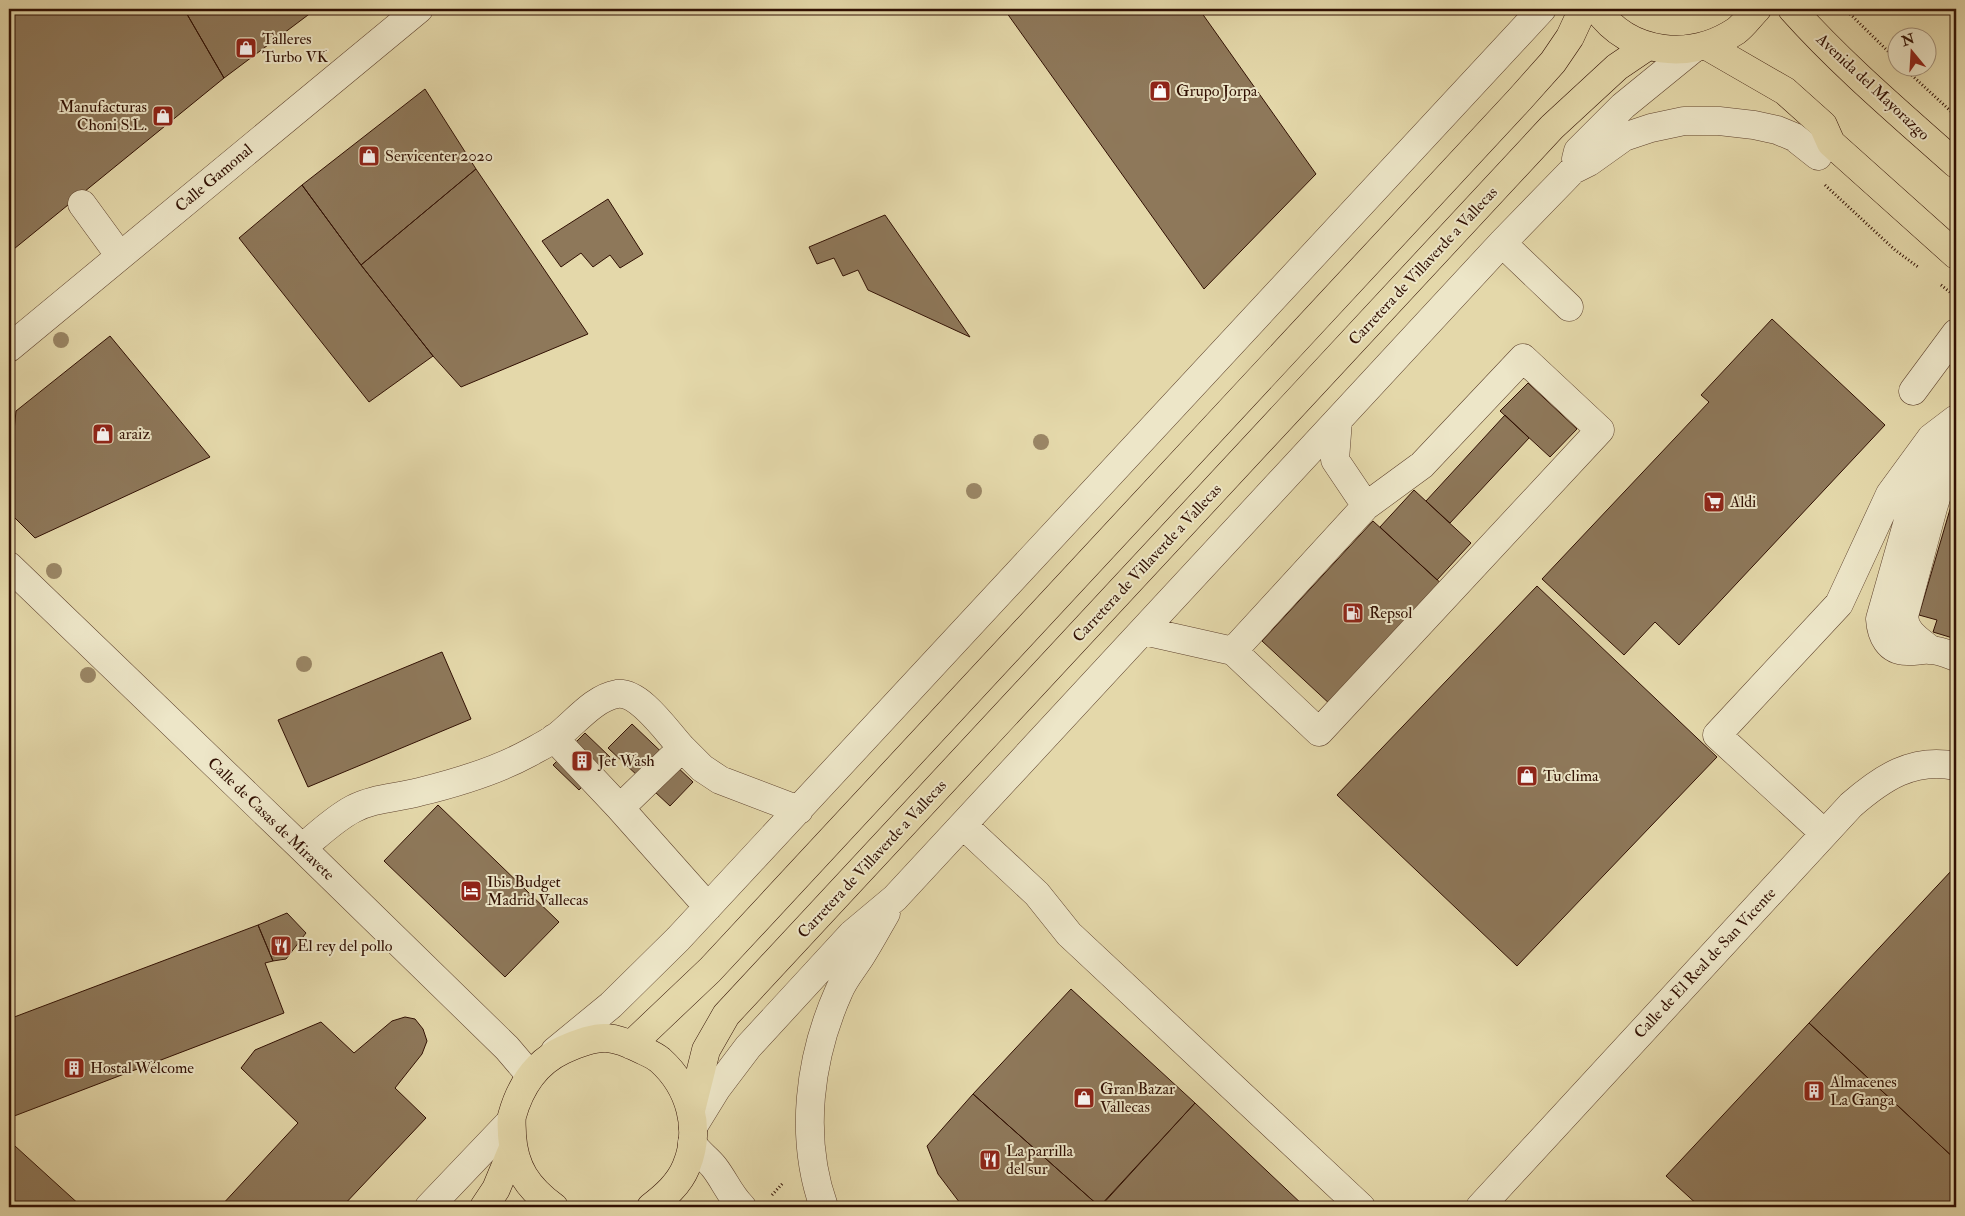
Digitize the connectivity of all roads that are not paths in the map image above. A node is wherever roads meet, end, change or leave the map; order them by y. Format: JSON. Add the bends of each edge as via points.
{"nodes":[{"id":1,"x":1542,"y":9,"type":"edge"},
{"id":2,"x":1583,"y":9,"type":"edge"},
{"id":3,"x":1597,"y":9,"type":"edge"},
{"id":4,"x":1757,"y":9,"type":"edge"},
{"id":5,"x":1792,"y":9,"type":"edge"},
{"id":6,"x":403,"y":14,"type":"edge"},
{"id":7,"x":1648,"y":46,"type":"junction"},
{"id":8,"x":1700,"y":47,"type":"junction"},
{"id":9,"x":1956,"y":164,"type":"edge"},
{"id":10,"x":1819,"y":168,"type":"road end"},
{"id":11,"x":1573,"y":170,"type":"junction"},
{"id":12,"x":82,"y":204,"type":"dead end"},
{"id":13,"x":1502,"y":243,"type":"junction"},
{"id":14,"x":1956,"y":255,"type":"edge"},
{"id":15,"x":120,"y":256,"type":"junction"},
{"id":16,"x":1569,"y":306,"type":"dead end"},
{"id":17,"x":1956,"y":333,"type":"edge"},
{"id":18,"x":9,"y":348,"type":"edge"},
{"id":19,"x":1913,"y":391,"type":"dead end"},
{"id":20,"x":1956,"y":419,"type":"edge"},
{"id":21,"x":1338,"y":420,"type":"junction"},
{"id":22,"x":1944,"y":436,"type":"edge"},
{"id":23,"x":1366,"y":506,"type":"junction"},
{"id":24,"x":9,"y":566,"type":"edge"},
{"id":25,"x":1144,"y":631,"type":"junction"},
{"id":26,"x":1232,"y":651,"type":"junction"},
{"id":27,"x":1944,"y":653,"type":"edge"},
{"id":28,"x":554,"y":738,"type":"junction"},
{"id":29,"x":682,"y":748,"type":"junction"},
{"id":30,"x":1956,"y":766,"type":"edge"},
{"id":31,"x":620,"y":808,"type":"junction"},
{"id":32,"x":800,"y":810,"type":"junction"},
{"id":33,"x":963,"y":825,"type":"junction"},
{"id":34,"x":1824,"y":833,"type":"junction"},
{"id":35,"x":302,"y":848,"type":"junction"},
{"id":36,"x":895,"y":898,"type":"junction"},
{"id":37,"x":708,"y":907,"type":"junction"},
{"id":38,"x":631,"y":1045,"type":"junction"},
{"id":39,"x":551,"y":1055,"type":"junction"},
{"id":40,"x":530,"y":1075,"type":"junction"},
{"id":41,"x":511,"y":1121,"type":"junction"},
{"id":42,"x":692,"y":1127,"type":"junction"},
{"id":43,"x":513,"y":1148,"type":"junction"},
{"id":44,"x":429,"y":1207,"type":"edge"},
{"id":45,"x":484,"y":1207,"type":"edge"},
{"id":46,"x":554,"y":1207,"type":"edge"},
{"id":47,"x":651,"y":1207,"type":"edge"},
{"id":48,"x":742,"y":1207,"type":"edge"},
{"id":49,"x":824,"y":1207,"type":"edge"},
{"id":50,"x":1361,"y":1207,"type":"edge"},
{"id":51,"x":1480,"y":1207,"type":"edge"}],
"edges":[{"from":1,"to":32,"type":"street"},
{"from":2,"to":38,"type":"main road","via":[[1566,43],[1520,98],[710,970]]},
{"from":3,"to":7,"type":"main road","via":[[1624,36]]},
{"from":4,"to":8,"type":"main road","via":[[1737,30]]},
{"from":5,"to":9,"type":"main road","name":"Avenida del Mayorazgo","via":[[1854,73]]},
{"from":6,"to":15,"type":"street","name":"Calle Gamonal"},
{"from":7,"to":8,"type":"main road","via":[[1670,50]]},
{"from":7,"to":42,"type":"main road","name":"Carretera de Villaverde a Vallecas","via":[[1616,67],[1552,128],[726,1015],[706,1050]]},
{"from":8,"to":11,"type":"street","via":[[1623,106],[1578,151]]},
{"from":8,"to":14,"type":"main road","via":[[1785,91],[1823,125],[1830,143]]},
{"from":10,"to":11,"type":"street","via":[[1794,137],[1777,130],[1719,121],[1684,121],[1624,137]]},
{"from":11,"to":13,"type":"street"},
{"from":12,"to":15,"type":"street"},
{"from":13,"to":16,"type":"street"},
{"from":13,"to":21,"type":"street"},
{"from":15,"to":18,"type":"street","name":"Calle Gamonal"},
{"from":17,"to":19,"type":"street"},
{"from":20,"to":22,"type":"street"},
{"from":21,"to":23,"type":"street","via":[[1335,460]]},
{"from":21,"to":25,"type":"street"},
{"from":22,"to":27,"type":"street","via":[[1880,619],[1885,640],[1892,647],[1905,652]]},
{"from":22,"to":34,"type":"street","via":[[1890,494],[1839,604],[1717,735]]},
{"from":23,"to":26,"type":"street"},
{"from":23,"to":26,"type":"street","via":[[1422,465],[1523,358],[1600,430],[1319,732]]},
{"from":24,"to":35,"type":"street","name":"Calle de Casas de Miravete"},
{"from":25,"to":26,"type":"street"},
{"from":25,"to":33,"type":"street"},
{"from":28,"to":29,"type":"street","via":[[601,700],[618,694],[633,698],[646,708]]},
{"from":28,"to":31,"type":"street"},
{"from":28,"to":35,"type":"street","via":[[528,754],[476,775],[418,792],[371,801],[352,809]]},
{"from":29,"to":31,"type":"street"},
{"from":29,"to":32,"type":"street","via":[[720,780]]},
{"from":30,"to":34,"type":"street","name":"Calle de El Real de San Vicente","via":[[1920,765],[1897,772],[1874,785]]},
{"from":31,"to":37,"type":"street"},
{"from":32,"to":37,"type":"street"},
{"from":33,"to":36,"type":"street"},
{"from":33,"to":50,"type":"street","via":[[1037,894],[1070,934]]},
{"from":34,"to":51,"type":"street","name":"Calle de El Real de San Vicente"},
{"from":35,"to":40,"type":"street","name":"Calle de Casas de Miravete","via":[[507,1048]]},
{"from":36,"to":42,"type":"street","via":[[852,934],[748,1047]]},
{"from":36,"to":49,"type":"street","via":[[840,990],[820,1040],[809,1130]]},
{"from":37,"to":39,"type":"street","via":[[611,1005]]},
{"from":38,"to":39,"type":"main road","via":[[607,1038],[578,1043]]},
{"from":38,"to":42,"type":"main road","via":[[658,1059],[679,1082]]},
{"from":39,"to":40,"type":"main road"},
{"from":40,"to":41,"type":"main road","via":[[518,1096]]},
{"from":41,"to":43,"type":"main road"},
{"from":41,"to":44,"type":"street"},
{"from":42,"to":47,"type":"main road","name":"Carretera de Villaverde a Vallecas","via":[[686,1168],[671,1190]]},
{"from":42,"to":48,"type":"street","via":[[697,1151],[713,1166],[729,1193]]},
{"from":43,"to":45,"type":"main road","via":[[496,1189]]},
{"from":43,"to":46,"type":"main road","via":[[521,1174],[537,1195]]}]}
